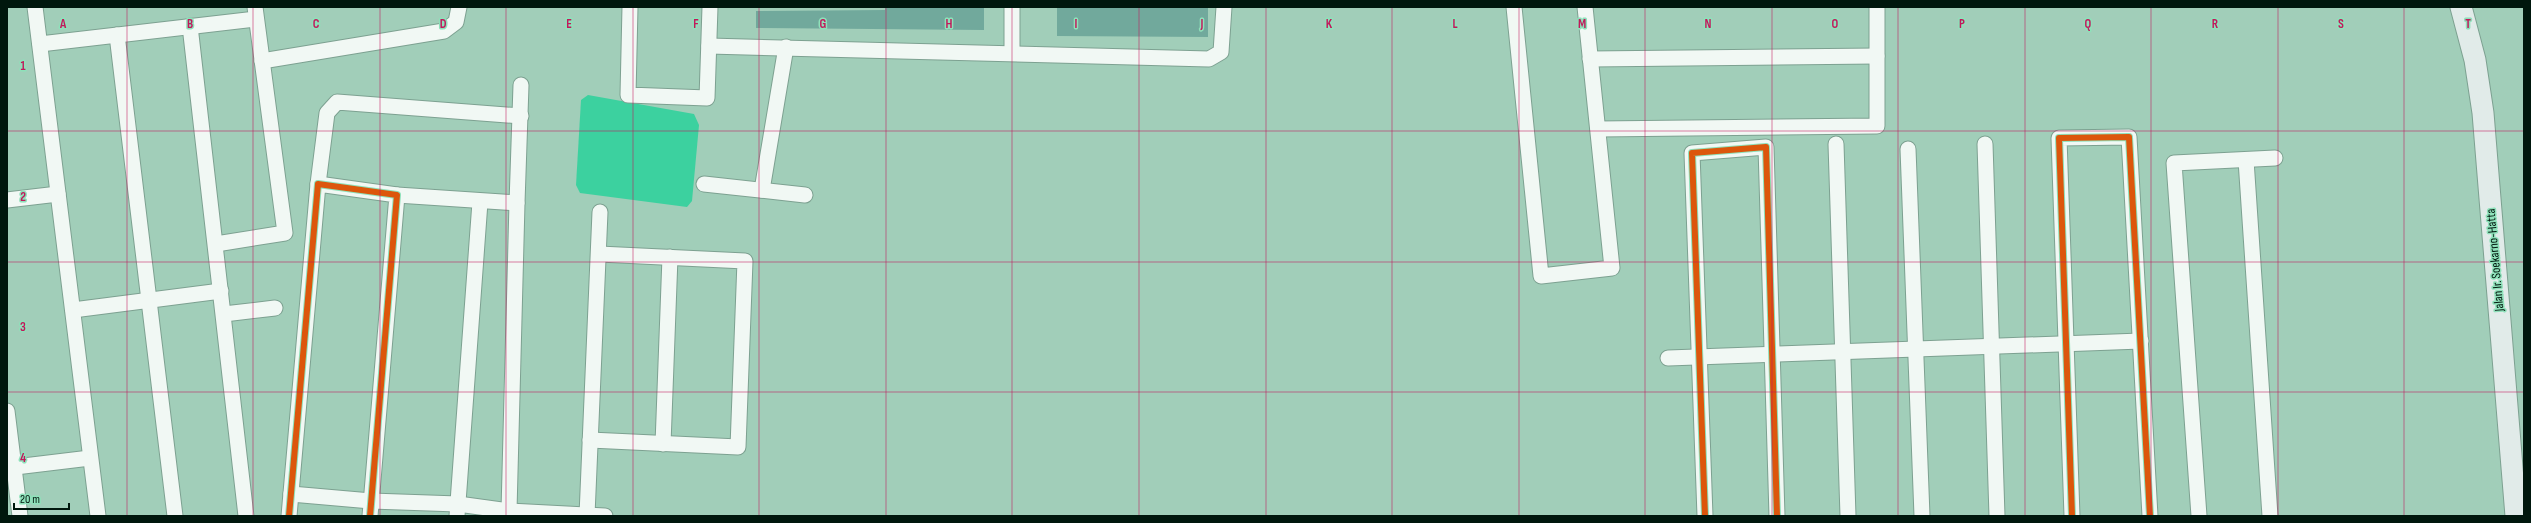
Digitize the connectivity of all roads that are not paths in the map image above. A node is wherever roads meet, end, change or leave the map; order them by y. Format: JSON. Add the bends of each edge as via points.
{"nodes":[{"id":1,"x":35,"y":7,"type":"edge"},
{"id":2,"x":459,"y":7,"type":"edge"},
{"id":3,"x":630,"y":7,"type":"edge"},
{"id":4,"x":710,"y":7,"type":"edge"},
{"id":5,"x":1012,"y":7,"type":"edge"},
{"id":6,"x":1224,"y":7,"type":"edge"},
{"id":7,"x":1514,"y":7,"type":"edge"},
{"id":8,"x":1585,"y":7,"type":"edge"},
{"id":9,"x":1877,"y":7,"type":"edge"},
{"id":10,"x":2460,"y":7,"type":"edge"},
{"id":11,"x":256,"y":13,"type":"edge"},
{"id":12,"x":190,"y":26,"type":"junction"},
{"id":13,"x":117,"y":35,"type":"junction"},
{"id":14,"x":40,"y":44,"type":"junction"},
{"id":15,"x":709,"y":46,"type":"junction"},
{"id":16,"x":786,"y":47,"type":"junction"},
{"id":17,"x":1012,"y":52,"type":"junction"},
{"id":18,"x":1877,"y":56,"type":"junction"},
{"id":19,"x":1590,"y":60,"type":"junction"},
{"id":20,"x":262,"y":61,"type":"junction"},
{"id":21,"x":521,"y":85,"type":"dead end"},
{"id":22,"x":521,"y":116,"type":"junction"},
{"id":23,"x":1598,"y":129,"type":"junction"},
{"id":24,"x":1836,"y":144,"type":"dead end"},
{"id":25,"x":1985,"y":144,"type":"dead end"},
{"id":26,"x":1908,"y":149,"type":"dead end"},
{"id":27,"x":2275,"y":158,"type":"dead end"},
{"id":28,"x":2246,"y":160,"type":"junction"},
{"id":29,"x":318,"y":184,"type":"junction"},
{"id":30,"x":704,"y":184,"type":"dead end"},
{"id":31,"x":762,"y":190,"type":"junction"},
{"id":32,"x":58,"y":194,"type":"junction"},
{"id":33,"x":396,"y":195,"type":"junction"},
{"id":34,"x":805,"y":195,"type":"dead end"},
{"id":35,"x":7,"y":200,"type":"edge"},
{"id":36,"x":480,"y":202,"type":"junction"},
{"id":37,"x":517,"y":203,"type":"junction"},
{"id":38,"x":600,"y":212,"type":"dead end"},
{"id":39,"x":216,"y":244,"type":"junction"},
{"id":40,"x":598,"y":254,"type":"junction"},
{"id":41,"x":670,"y":257,"type":"junction"},
{"id":42,"x":221,"y":291,"type":"junction"},
{"id":43,"x":149,"y":300,"type":"junction"},
{"id":44,"x":275,"y":308,"type":"dead end"},
{"id":45,"x":72,"y":310,"type":"junction"},
{"id":46,"x":224,"y":314,"type":"junction"},
{"id":47,"x":2141,"y":341,"type":"junction"},
{"id":48,"x":2066,"y":344,"type":"junction"},
{"id":49,"x":1991,"y":346,"type":"junction"},
{"id":50,"x":1916,"y":349,"type":"junction"},
{"id":51,"x":1843,"y":352,"type":"junction"},
{"id":52,"x":1772,"y":354,"type":"junction"},
{"id":53,"x":1699,"y":357,"type":"junction"},
{"id":54,"x":1668,"y":358,"type":"dead end"},
{"id":55,"x":7,"y":411,"type":"edge"},
{"id":56,"x":590,"y":440,"type":"junction"},
{"id":57,"x":663,"y":444,"type":"junction"},
{"id":58,"x":90,"y":458,"type":"junction"},
{"id":59,"x":10,"y":467,"type":"edge"},
{"id":60,"x":291,"y":494,"type":"junction"},
{"id":61,"x":371,"y":501,"type":"junction"},
{"id":62,"x":458,"y":510,"type":"edge"},
{"id":63,"x":509,"y":511,"type":"junction"},
{"id":64,"x":547,"y":515,"type":"edge"},
{"id":65,"x":587,"y":515,"type":"junction"},
{"id":66,"x":20,"y":516,"type":"edge"},
{"id":67,"x":98,"y":516,"type":"edge"},
{"id":68,"x":175,"y":516,"type":"edge"},
{"id":69,"x":246,"y":516,"type":"edge"},
{"id":70,"x":289,"y":516,"type":"edge"},
{"id":71,"x":370,"y":516,"type":"edge"},
{"id":72,"x":605,"y":516,"type":"edge"},
{"id":73,"x":1705,"y":516,"type":"edge"},
{"id":74,"x":1777,"y":516,"type":"edge"},
{"id":75,"x":1848,"y":516,"type":"edge"},
{"id":76,"x":1922,"y":516,"type":"edge"},
{"id":77,"x":1997,"y":516,"type":"edge"},
{"id":78,"x":2072,"y":516,"type":"edge"},
{"id":79,"x":2150,"y":516,"type":"edge"},
{"id":80,"x":2199,"y":516,"type":"edge"},
{"id":81,"x":2270,"y":516,"type":"edge"},
{"id":82,"x":2516,"y":516,"type":"edge"}],
"edges":[{"from":1,"to":14,"type":"street"},
{"from":2,"to":20,"type":"street","via":[[456,22],[444,31]]},
{"from":3,"to":15,"type":"street","via":[[628,95],[707,98]]},
{"from":4,"to":15,"type":"street"},
{"from":5,"to":17,"type":"street"},
{"from":6,"to":17,"type":"street","via":[[1221,52],[1209,59]]},
{"from":7,"to":23,"type":"street","via":[[1541,276],[1612,268]]},
{"from":8,"to":19,"type":"street"},
{"from":9,"to":18,"type":"street"},
{"from":10,"to":82,"type":"main road","name":"Jalan Ir. Soekarno-Hatta","via":[[2475,60],[2483,113]]},
{"from":11,"to":12,"type":"street"},
{"from":11,"to":20,"type":"street"},
{"from":12,"to":13,"type":"street"},
{"from":12,"to":39,"type":"street"},
{"from":13,"to":14,"type":"street"},
{"from":13,"to":43,"type":"street"},
{"from":14,"to":32,"type":"street"},
{"from":15,"to":16,"type":"street"},
{"from":16,"to":17,"type":"street"},
{"from":16,"to":31,"type":"street"},
{"from":18,"to":19,"type":"street"},
{"from":18,"to":23,"type":"street","via":[[1877,126]]},
{"from":19,"to":23,"type":"street"},
{"from":20,"to":39,"type":"street","via":[[286,233]]},
{"from":21,"to":22,"type":"street"},
{"from":22,"to":29,"type":"street","via":[[337,102],[327,113]]},
{"from":22,"to":37,"type":"street"},
{"from":24,"to":51,"type":"street"},
{"from":25,"to":49,"type":"street"},
{"from":26,"to":50,"type":"street"},
{"from":27,"to":28,"type":"street"},
{"from":28,"to":80,"type":"street","via":[[2174,163]]},
{"from":28,"to":81,"type":"street"},
{"from":29,"to":33,"type":"street"},
{"from":29,"to":60,"type":"street"},
{"from":30,"to":31,"type":"street"},
{"from":31,"to":34,"type":"street"},
{"from":32,"to":35,"type":"street"},
{"from":32,"to":45,"type":"street"},
{"from":33,"to":36,"type":"street"},
{"from":33,"to":61,"type":"street"},
{"from":36,"to":37,"type":"street"},
{"from":36,"to":62,"type":"street"},
{"from":37,"to":63,"type":"street"},
{"from":38,"to":40,"type":"street"},
{"from":39,"to":42,"type":"street"},
{"from":40,"to":41,"type":"street"},
{"from":40,"to":56,"type":"street"},
{"from":41,"to":57,"type":"street"},
{"from":41,"to":57,"type":"street","via":[[745,261],[745,269],[738,447]]},
{"from":42,"to":43,"type":"street"},
{"from":42,"to":46,"type":"street"},
{"from":43,"to":45,"type":"street"},
{"from":43,"to":68,"type":"street"},
{"from":44,"to":46,"type":"street"},
{"from":45,"to":58,"type":"street"},
{"from":46,"to":69,"type":"street"},
{"from":47,"to":48,"type":"street"},
{"from":47,"to":48,"type":"street","via":[[2129,137],[2059,138]]},
{"from":47,"to":79,"type":"street"},
{"from":48,"to":49,"type":"street"},
{"from":48,"to":78,"type":"street"},
{"from":49,"to":50,"type":"street"},
{"from":49,"to":77,"type":"street"},
{"from":50,"to":51,"type":"street"},
{"from":50,"to":76,"type":"street"},
{"from":51,"to":52,"type":"street"},
{"from":51,"to":75,"type":"street"},
{"from":52,"to":53,"type":"street"},
{"from":52,"to":53,"type":"street","via":[[1766,147],[1692,153]]},
{"from":52,"to":74,"type":"street"},
{"from":53,"to":54,"type":"street"},
{"from":53,"to":73,"type":"street"},
{"from":55,"to":59,"type":"street"},
{"from":56,"to":57,"type":"street"},
{"from":56,"to":65,"type":"street"},
{"from":58,"to":59,"type":"street"},
{"from":58,"to":67,"type":"street"},
{"from":59,"to":66,"type":"street"},
{"from":60,"to":61,"type":"street"},
{"from":60,"to":70,"type":"street"},
{"from":61,"to":62,"type":"street"},
{"from":61,"to":71,"type":"street"},
{"from":62,"to":63,"type":"street"},
{"from":63,"to":64,"type":"street"},
{"from":64,"to":65,"type":"street"},
{"from":65,"to":72,"type":"street"}]}
